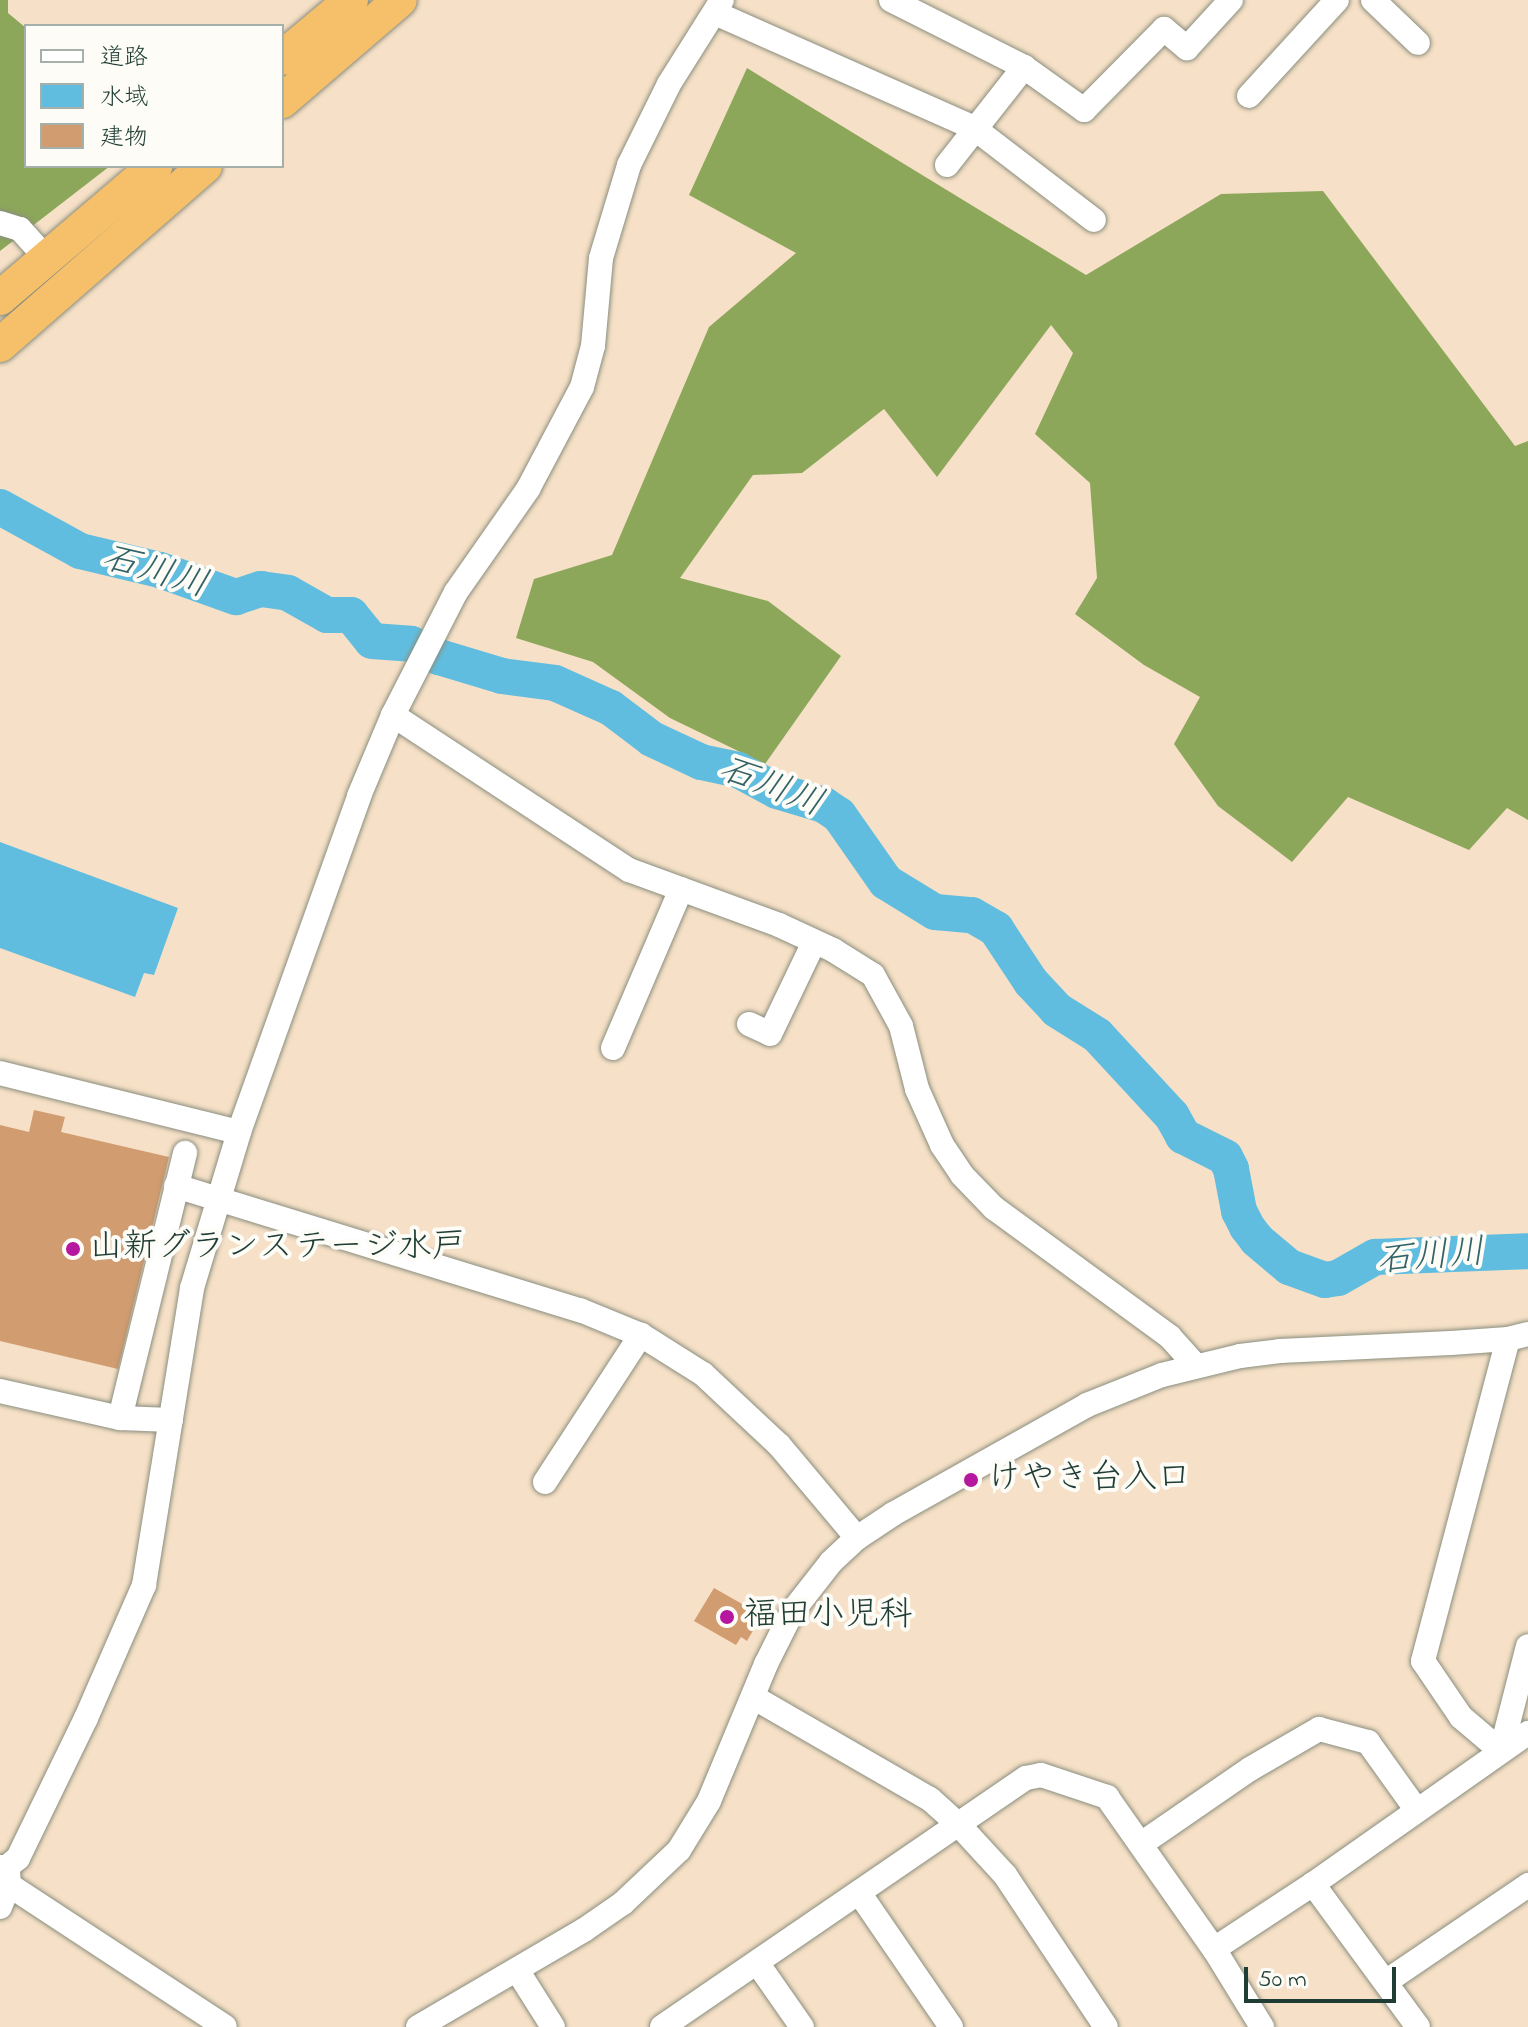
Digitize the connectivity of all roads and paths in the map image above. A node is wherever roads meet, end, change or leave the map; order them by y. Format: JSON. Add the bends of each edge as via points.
{"nodes":[{"id":1,"x":351,"y":0,"type":"edge"},
{"id":2,"x":400,"y":0,"type":"edge"},
{"id":3,"x":891,"y":0,"type":"edge"},
{"id":4,"x":1231,"y":0,"type":"edge"},
{"id":5,"x":1337,"y":0,"type":"edge"},
{"id":6,"x":1373,"y":0,"type":"edge"},
{"id":7,"x":718,"y":7,"type":"edge"},
{"id":8,"x":1418,"y":43,"type":"dead end"},
{"id":9,"x":284,"y":56,"type":"edge"},
{"id":10,"x":1024,"y":67,"type":"junction"},
{"id":11,"x":1249,"y":96,"type":"dead end"},
{"id":12,"x":284,"y":99,"type":"edge"},
{"id":13,"x":974,"y":128,"type":"junction"},
{"id":14,"x":947,"y":165,"type":"dead end"},
{"id":15,"x":153,"y":168,"type":"edge"},
{"id":16,"x":203,"y":168,"type":"edge"},
{"id":17,"x":1094,"y":220,"type":"dead end"},
{"id":18,"x":0,"y":223,"type":"edge"},
{"id":19,"x":47,"y":259,"type":"junction"},
{"id":20,"x":0,"y":298,"type":"edge"},
{"id":21,"x":0,"y":345,"type":"edge"},
{"id":22,"x":393,"y":715,"type":"junction"},
{"id":23,"x":681,"y":889,"type":"junction"},
{"id":24,"x":814,"y":942,"type":"junction"},
{"id":25,"x":749,"y":1024,"type":"dead end"},
{"id":26,"x":613,"y":1048,"type":"dead end"},
{"id":27,"x":0,"y":1073,"type":"edge"},
{"id":28,"x":239,"y":1132,"type":"junction"},
{"id":29,"x":185,"y":1153,"type":"dead end"},
{"id":30,"x":176,"y":1186,"type":"junction"},
{"id":31,"x":218,"y":1197,"type":"junction"},
{"id":32,"x":641,"y":1335,"type":"junction"},
{"id":33,"x":1518,"y":1337,"type":"edge"},
{"id":34,"x":1196,"y":1366,"type":"junction"},
{"id":35,"x":0,"y":1391,"type":"edge"},
{"id":36,"x":120,"y":1418,"type":"junction"},
{"id":37,"x":171,"y":1420,"type":"junction"},
{"id":38,"x":545,"y":1482,"type":"dead end"},
{"id":39,"x":857,"y":1538,"type":"junction"},
{"id":40,"x":1528,"y":1646,"type":"edge"},
{"id":41,"x":753,"y":1697,"type":"junction"},
{"id":42,"x":1528,"y":1733,"type":"edge"},
{"id":43,"x":1501,"y":1751,"type":"junction"},
{"id":44,"x":1416,"y":1809,"type":"junction"},
{"id":45,"x":959,"y":1825,"type":"junction"},
{"id":46,"x":1141,"y":1844,"type":"junction"},
{"id":47,"x":4,"y":1882,"type":"edge"},
{"id":48,"x":1313,"y":1884,"type":"junction"},
{"id":49,"x":1528,"y":1885,"type":"edge"},
{"id":50,"x":860,"y":1894,"type":"junction"},
{"id":51,"x":1214,"y":1949,"type":"junction"},
{"id":52,"x":758,"y":1964,"type":"junction"},
{"id":53,"x":517,"y":1970,"type":"junction"},
{"id":54,"x":1387,"y":1981,"type":"junction"},
{"id":55,"x":225,"y":2027,"type":"edge"},
{"id":56,"x":418,"y":2027,"type":"edge"},
{"id":57,"x":553,"y":2027,"type":"edge"},
{"id":58,"x":662,"y":2027,"type":"edge"},
{"id":59,"x":802,"y":2027,"type":"edge"},
{"id":60,"x":951,"y":2027,"type":"edge"},
{"id":61,"x":1106,"y":2027,"type":"edge"},
{"id":62,"x":1262,"y":2027,"type":"edge"},
{"id":63,"x":1418,"y":2027,"type":"edge"}],
"edges":[{"from":1,"to":9,"type":"highway"},
{"from":2,"to":12,"type":"highway"},
{"from":3,"to":10,"type":"street"},
{"from":4,"to":10,"type":"street","via":[[1187,48],[1164,29],[1084,110]]},
{"from":5,"to":11,"type":"street"},
{"from":6,"to":8,"type":"street"},
{"from":7,"to":13,"type":"street"},
{"from":7,"to":22,"type":"street","via":[[669,84],[629,165],[603,247],[593,346],[582,387],[528,489],[456,592]]},
{"from":10,"to":13,"type":"street"},
{"from":13,"to":14,"type":"street"},
{"from":13,"to":17,"type":"street"},
{"from":15,"to":19,"type":"highway"},
{"from":16,"to":21,"type":"highway"},
{"from":18,"to":19,"type":"street","via":[[20,229]]},
{"from":19,"to":20,"type":"highway"},
{"from":22,"to":23,"type":"street","via":[[629,870]]},
{"from":22,"to":28,"type":"street"},
{"from":23,"to":24,"type":"street"},
{"from":23,"to":26,"type":"street"},
{"from":24,"to":25,"type":"street","via":[[770,1034]]},
{"from":24,"to":34,"type":"street","via":[[873,975],[901,1026],[917,1089],[962,1175],[994,1208],[1170,1337]]},
{"from":27,"to":28,"type":"street"},
{"from":28,"to":31,"type":"street"},
{"from":29,"to":30,"type":"street"},
{"from":30,"to":31,"type":"street"},
{"from":30,"to":36,"type":"street"},
{"from":31,"to":32,"type":"street","via":[[580,1310]]},
{"from":31,"to":37,"type":"street","via":[[192,1288]]},
{"from":32,"to":38,"type":"street"},
{"from":32,"to":39,"type":"street","via":[[703,1374],[779,1445]]},
{"from":33,"to":34,"type":"street","via":[[1280,1351]]},
{"from":33,"to":43,"type":"street","via":[[1423,1661],[1461,1717]]},
{"from":34,"to":39,"type":"street","via":[[1087,1405]]},
{"from":35,"to":36,"type":"street"},
{"from":36,"to":37,"type":"street"},
{"from":37,"to":47,"type":"street","via":[[144,1585],[86,1718]]},
{"from":39,"to":41,"type":"street","via":[[792,1612]]},
{"from":40,"to":43,"type":"street"},
{"from":41,"to":45,"type":"street","via":[[930,1799]]},
{"from":41,"to":53,"type":"street","via":[[709,1801],[679,1850],[623,1903]]},
{"from":42,"to":43,"type":"street"},
{"from":43,"to":44,"type":"street"},
{"from":44,"to":46,"type":"street","via":[[1368,1742],[1319,1729]]},
{"from":44,"to":48,"type":"street"},
{"from":45,"to":46,"type":"street","via":[[1026,1778],[1041,1775],[1107,1797]]},
{"from":45,"to":50,"type":"street"},
{"from":45,"to":61,"type":"street","via":[[1005,1875]]},
{"from":46,"to":51,"type":"street"},
{"from":47,"to":55,"type":"street"},
{"from":48,"to":51,"type":"street"},
{"from":48,"to":54,"type":"street"},
{"from":49,"to":54,"type":"street"},
{"from":50,"to":52,"type":"street"},
{"from":50,"to":60,"type":"street"},
{"from":51,"to":62,"type":"street"},
{"from":52,"to":58,"type":"street"},
{"from":52,"to":59,"type":"street"},
{"from":53,"to":56,"type":"street"},
{"from":53,"to":57,"type":"street"},
{"from":54,"to":63,"type":"street"}]}
